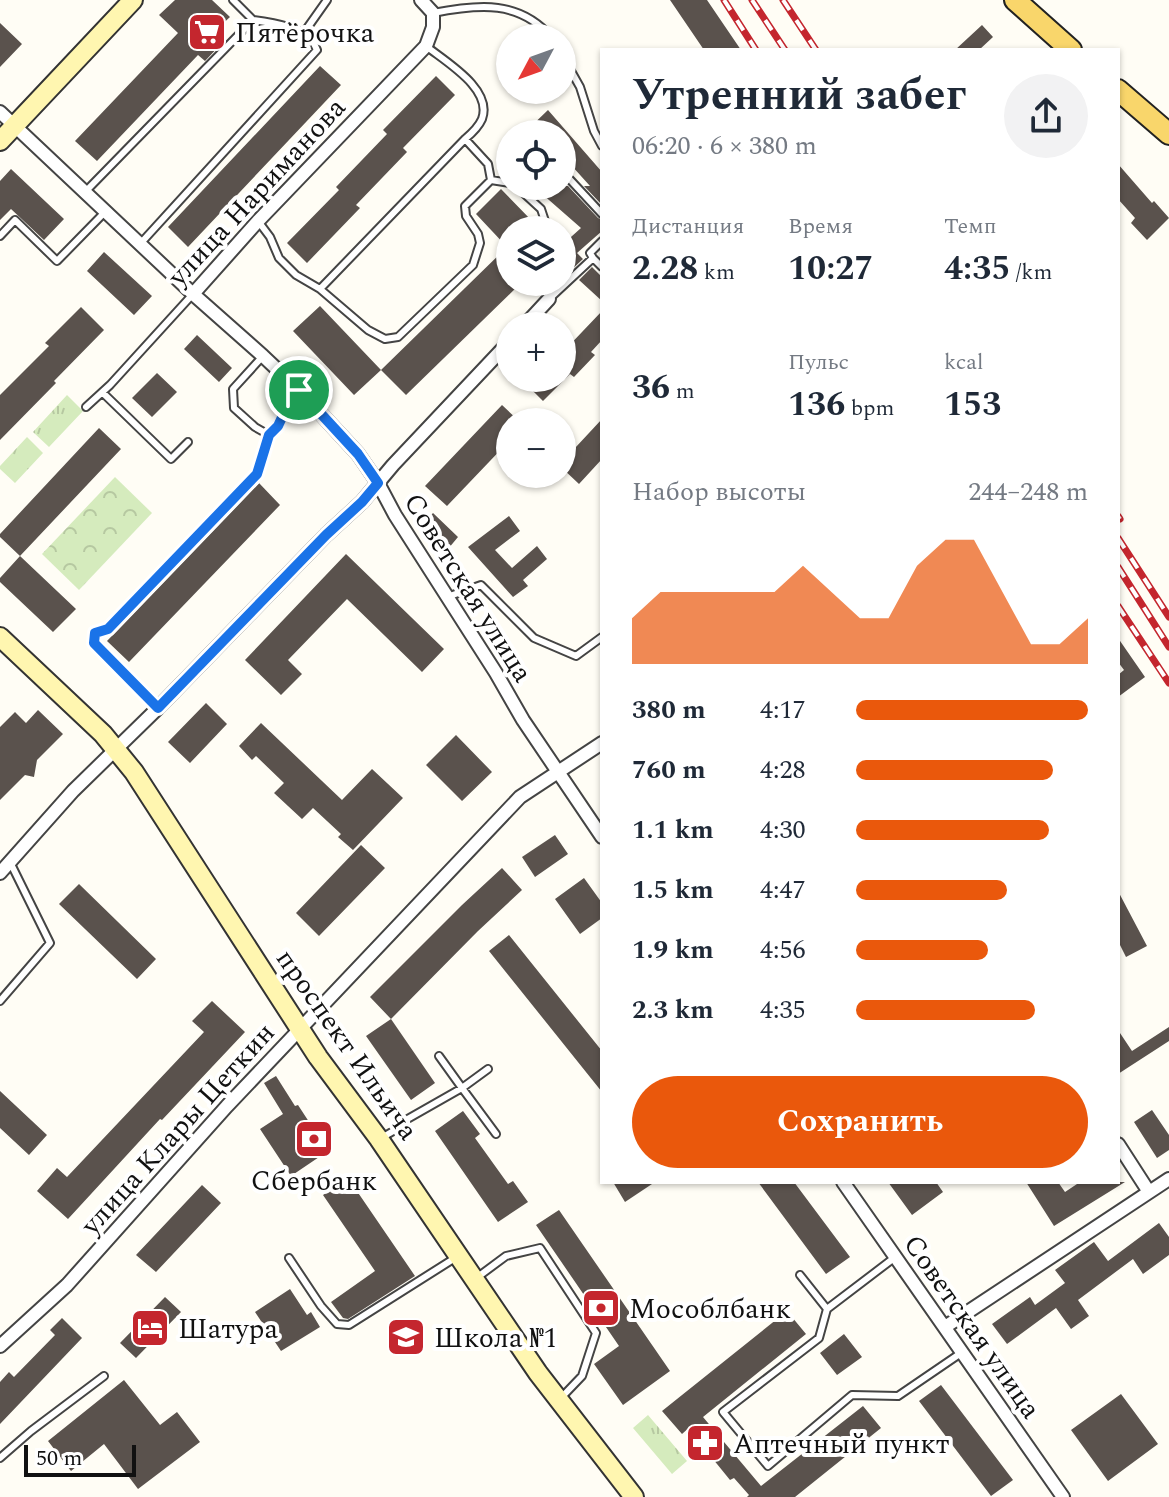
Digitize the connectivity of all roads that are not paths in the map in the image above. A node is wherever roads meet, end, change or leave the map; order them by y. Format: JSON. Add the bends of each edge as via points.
{"nodes":[{"id":1,"x":133,"y":0,"type":"edge"},
{"id":2,"x":233,"y":0,"type":"edge"},
{"id":3,"x":327,"y":0,"type":"edge"},
{"id":4,"x":421,"y":0,"type":"edge"},
{"id":5,"x":1015,"y":0,"type":"edge"},
{"id":6,"x":433,"y":13,"type":"junction"},
{"id":7,"x":253,"y":20,"type":"junction"},
{"id":8,"x":537,"y":24,"type":"edge"},
{"id":9,"x":303,"y":34,"type":"junction"},
{"id":10,"x":426,"y":46,"type":"junction"},
{"id":11,"x":1069,"y":48,"type":"edge"},
{"id":12,"x":576,"y":80,"type":"edge"},
{"id":13,"x":1120,"y":92,"type":"edge"},
{"id":14,"x":0,"y":112,"type":"edge"},
{"id":15,"x":14,"y":126,"type":"junction"},
{"id":16,"x":1169,"y":134,"type":"edge"},
{"id":17,"x":465,"y":139,"type":"junction"},
{"id":18,"x":0,"y":141,"type":"edge"},
{"id":19,"x":600,"y":142,"type":"edge"},
{"id":20,"x":491,"y":180,"type":"junction"},
{"id":21,"x":496,"y":181,"type":"edge"},
{"id":22,"x":576,"y":186,"type":"edge"},
{"id":23,"x":84,"y":193,"type":"junction"},
{"id":24,"x":531,"y":200,"type":"edge"},
{"id":25,"x":105,"y":212,"type":"junction"},
{"id":26,"x":600,"y":212,"type":"edge"},
{"id":27,"x":543,"y":216,"type":"edge"},
{"id":28,"x":258,"y":221,"type":"junction"},
{"id":29,"x":0,"y":236,"type":"edge"},
{"id":30,"x":600,"y":243,"type":"edge"},
{"id":31,"x":140,"y":244,"type":"junction"},
{"id":32,"x":593,"y":258,"type":"junction"},
{"id":33,"x":600,"y":265,"type":"edge"},
{"id":34,"x":320,"y":289,"type":"junction"},
{"id":35,"x":193,"y":294,"type":"junction"},
{"id":36,"x":549,"y":296,"type":"edge"},
{"id":37,"x":549,"y":299,"type":"junction"},
{"id":38,"x":537,"y":312,"type":"edge"},
{"id":39,"x":263,"y":356,"type":"junction"},
{"id":40,"x":496,"y":356,"type":"edge"},
{"id":41,"x":299,"y":390,"type":"junction"},
{"id":42,"x":103,"y":393,"type":"junction"},
{"id":43,"x":86,"y":407,"type":"dead end"},
{"id":44,"x":269,"y":435,"type":"junction"},
{"id":45,"x":188,"y":442,"type":"dead end"},
{"id":46,"x":378,"y":483,"type":"junction"},
{"id":47,"x":447,"y":597,"type":"junction"},
{"id":48,"x":0,"y":637,"type":"edge"},
{"id":49,"x":600,"y":638,"type":"edge"},
{"id":50,"x":158,"y":708,"type":"junction"},
{"id":51,"x":600,"y":744,"type":"edge"},
{"id":52,"x":115,"y":749,"type":"junction"},
{"id":53,"x":557,"y":772,"type":"junction"},
{"id":54,"x":600,"y":834,"type":"edge"},
{"id":55,"x":10,"y":862,"type":"junction"},
{"id":56,"x":0,"y":873,"type":"edge"},
{"id":57,"x":0,"y":1001,"type":"edge"},
{"id":58,"x":299,"y":1029,"type":"junction"},
{"id":59,"x":439,"y":1056,"type":"dead end"},
{"id":60,"x":488,"y":1069,"type":"dead end"},
{"id":61,"x":462,"y":1088,"type":"junction"},
{"id":62,"x":496,"y":1134,"type":"dead end"},
{"id":63,"x":379,"y":1139,"type":"junction"},
{"id":64,"x":1120,"y":1147,"type":"edge"},
{"id":65,"x":844,"y":1184,"type":"edge"},
{"id":66,"x":1167,"y":1184,"type":"edge"},
{"id":67,"x":1149,"y":1192,"type":"junction"},
{"id":68,"x":458,"y":1256,"type":"junction"},
{"id":69,"x":896,"y":1257,"type":"junction"},
{"id":70,"x":289,"y":1258,"type":"dead end"},
{"id":71,"x":800,"y":1275,"type":"dead end"},
{"id":72,"x":475,"y":1279,"type":"junction"},
{"id":73,"x":827,"y":1309,"type":"junction"},
{"id":74,"x":945,"y":1327,"type":"junction"},
{"id":75,"x":0,"y":1346,"type":"edge"},
{"id":76,"x":962,"y":1352,"type":"junction"},
{"id":77,"x":104,"y":1376,"type":"dead end"},
{"id":78,"x":559,"y":1401,"type":"junction"},
{"id":79,"x":0,"y":1458,"type":"edge"},
{"id":80,"x":634,"y":1497,"type":"edge"},
{"id":81,"x":1063,"y":1497,"type":"edge"}],
"edges":[{"from":1,"to":15,"type":"street"},
{"from":2,"to":7,"type":"lane"},
{"from":3,"to":9,"type":"lane"},
{"from":4,"to":6,"type":"street"},
{"from":5,"to":11,"type":"main road"},
{"from":6,"to":8,"type":"lane","via":[[502,6],[527,14]]},
{"from":6,"to":10,"type":"street"},
{"from":7,"to":9,"type":"lane"},
{"from":7,"to":23,"type":"lane"},
{"from":9,"to":31,"type":"lane","via":[[317,50]]},
{"from":10,"to":17,"type":"lane","via":[[460,72],[484,105],[482,121]]},
{"from":10,"to":28,"type":"street","name":"улица Нариманова"},
{"from":12,"to":19,"type":"lane"},
{"from":13,"to":16,"type":"main road"},
{"from":14,"to":15,"type":"street","name":"Советская улица"},
{"from":15,"to":18,"type":"street"},
{"from":15,"to":23,"type":"street","name":"Советская улица"},
{"from":17,"to":20,"type":"lane","via":[[488,164]]},
{"from":17,"to":34,"type":"lane"},
{"from":20,"to":21,"type":"lane"},
{"from":20,"to":34,"type":"lane","via":[[465,206],[480,243],[473,265],[398,337],[385,339],[368,330]]},
{"from":22,"to":26,"type":"lane"},
{"from":23,"to":25,"type":"street","name":"Советская улица"},
{"from":24,"to":27,"type":"lane"},
{"from":25,"to":29,"type":"lane","via":[[57,261],[15,220]]},
{"from":25,"to":31,"type":"street","name":"Советская улица"},
{"from":28,"to":34,"type":"lane","via":[[279,258]]},
{"from":28,"to":35,"type":"street","name":"улица Нариманова"},
{"from":30,"to":32,"type":"lane","via":[[590,253]]},
{"from":31,"to":35,"type":"street","name":"Советская улица"},
{"from":32,"to":33,"type":"lane"},
{"from":32,"to":37,"type":"lane"},
{"from":35,"to":39,"type":"street","name":"Советская улица"},
{"from":35,"to":42,"type":"lane","name":"улица Нариманова"},
{"from":36,"to":37,"type":"lane"},
{"from":37,"to":38,"type":"street"},
{"from":39,"to":41,"type":"street","name":"Советская улица"},
{"from":39,"to":44,"type":"lane","via":[[233,389],[234,408]]},
{"from":40,"to":46,"type":"street"},
{"from":41,"to":44,"type":"lane"},
{"from":41,"to":46,"type":"street","name":"Советская улица"},
{"from":42,"to":43,"type":"lane","name":"улица Нариманова"},
{"from":42,"to":45,"type":"lane","via":[[171,459]]},
{"from":44,"to":50,"type":"lane","via":[[257,474],[108,629],[95,633],[94,643]]},
{"from":46,"to":47,"type":"street","name":"Советская улица"},
{"from":46,"to":50,"type":"street"},
{"from":47,"to":49,"type":"lane","via":[[481,585],[534,638],[576,656]]},
{"from":47,"to":53,"type":"street","name":"Советская улица"},
{"from":48,"to":52,"type":"street","name":"проспект Ильича"},
{"from":50,"to":52,"type":"street"},
{"from":51,"to":53,"type":"street","name":"улица Клары Цеткин"},
{"from":52,"to":55,"type":"street"},
{"from":52,"to":58,"type":"street","name":"проспект Ильича"},
{"from":53,"to":54,"type":"street","name":"Советская улица"},
{"from":53,"to":58,"type":"street","name":"улица Клары Цеткин","via":[[520,797]]},
{"from":55,"to":56,"type":"street"},
{"from":55,"to":57,"type":"lane","via":[[50,943]]},
{"from":58,"to":63,"type":"street","name":"проспект Ильича"},
{"from":58,"to":75,"type":"street","name":"улица Клары Цеткин","via":[[67,1285]]},
{"from":59,"to":61,"type":"lane"},
{"from":60,"to":61,"type":"lane"},
{"from":61,"to":62,"type":"lane"},
{"from":61,"to":63,"type":"lane"},
{"from":63,"to":68,"type":"street","name":"проспект Ильича"},
{"from":64,"to":67,"type":"street"},
{"from":65,"to":69,"type":"street","name":"Советская улица"},
{"from":66,"to":67,"type":"street"},
{"from":67,"to":74,"type":"street"},
{"from":68,"to":70,"type":"lane","via":[[349,1325],[337,1324]]},
{"from":68,"to":72,"type":"street","name":"проспект Ильича"},
{"from":69,"to":73,"type":"lane"},
{"from":69,"to":74,"type":"street","name":"Советская улица"},
{"from":71,"to":73,"type":"lane"},
{"from":72,"to":78,"type":"street","name":"проспект Ильича"},
{"from":72,"to":78,"type":"lane","via":[[506,1256],[540,1248],[596,1333],[582,1376]]},
{"from":73,"to":76,"type":"lane","via":[[819,1338],[723,1412],[768,1466],[852,1395],[898,1396]]},
{"from":74,"to":76,"type":"street","name":"Советская улица"},
{"from":76,"to":81,"type":"street","name":"Советская улица"},
{"from":77,"to":79,"type":"lane"},
{"from":78,"to":80,"type":"street","name":"проспект Ильича"}]}
